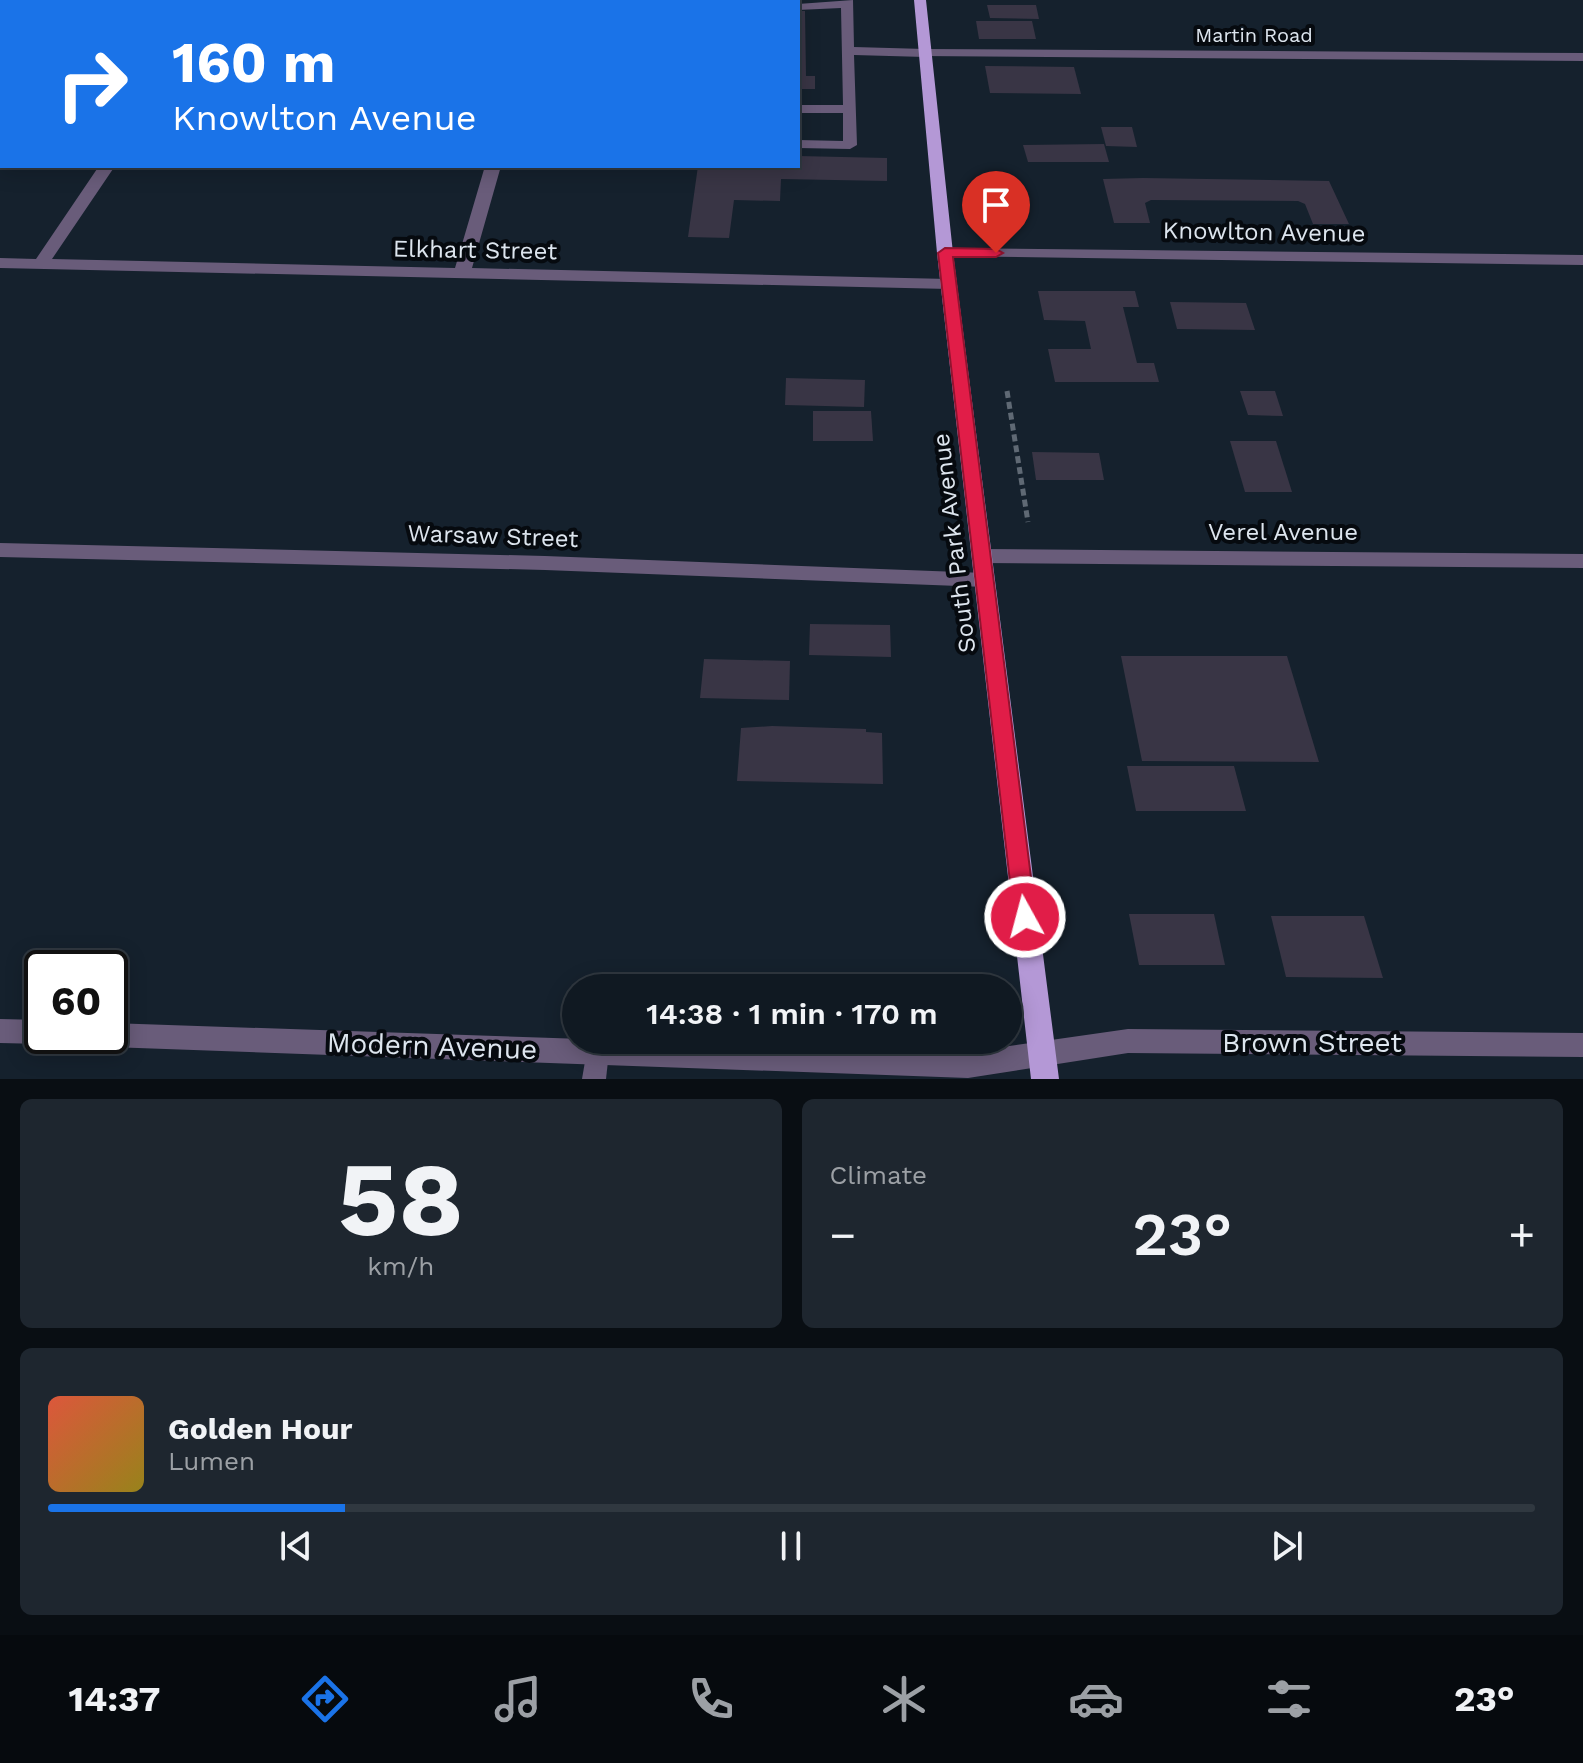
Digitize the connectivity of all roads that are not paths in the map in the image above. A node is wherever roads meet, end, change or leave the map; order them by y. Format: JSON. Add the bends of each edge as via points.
{"nodes":[{"id":1,"x":920,"y":0,"type":"edge"},
{"id":2,"x":807,"y":2,"type":"edge"},
{"id":3,"x":847,"y":2,"type":"edge"},
{"id":4,"x":849,"y":51,"type":"junction"},
{"id":5,"x":925,"y":53,"type":"junction"},
{"id":6,"x":1583,"y":57,"type":"edge"},
{"id":7,"x":800,"y":109,"type":"edge"},
{"id":8,"x":849,"y":109,"type":"junction"},
{"id":9,"x":800,"y":144,"type":"edge"},
{"id":10,"x":106,"y":168,"type":"edge"},
{"id":11,"x":492,"y":168,"type":"edge"},
{"id":12,"x":945,"y":253,"type":"junction"},
{"id":13,"x":1583,"y":260,"type":"edge"},
{"id":14,"x":0,"y":263,"type":"edge"},
{"id":15,"x":41,"y":264,"type":"junction"},
{"id":16,"x":462,"y":273,"type":"junction"},
{"id":17,"x":949,"y":284,"type":"junction"},
{"id":18,"x":0,"y":550,"type":"edge"},
{"id":19,"x":982,"y":556,"type":"junction"},
{"id":20,"x":1583,"y":561,"type":"edge"},
{"id":21,"x":985,"y":580,"type":"junction"},
{"id":22,"x":0,"y":1031,"type":"edge"},
{"id":23,"x":24,"y":1032,"type":"edge"},
{"id":24,"x":128,"y":1036,"type":"edge"},
{"id":25,"x":1583,"y":1045,"type":"edge"},
{"id":26,"x":562,"y":1051,"type":"edge"},
{"id":27,"x":597,"y":1054,"type":"edge"},
{"id":28,"x":654,"y":1054,"type":"edge"},
{"id":29,"x":1043,"y":1066,"type":"edge"},
{"id":30,"x":594,"y":1079,"type":"edge"}],
"edges":[{"from":1,"to":5,"type":"main road","name":"South Park Avenue"},
{"from":2,"to":3,"type":"lane"},
{"from":3,"to":4,"type":"lane"},
{"from":4,"to":5,"type":"lane"},
{"from":4,"to":8,"type":"lane"},
{"from":5,"to":6,"type":"street","name":"Martin Road"},
{"from":5,"to":12,"type":"main road","name":"South Park Avenue"},
{"from":7,"to":8,"type":"lane"},
{"from":8,"to":9,"type":"lane","via":[[850,145]]},
{"from":10,"to":15,"type":"street"},
{"from":11,"to":16,"type":"street"},
{"from":12,"to":13,"type":"street","name":"Knowlton Avenue"},
{"from":12,"to":17,"type":"main road","name":"South Park Avenue"},
{"from":14,"to":15,"type":"street","name":"Elkhart Street"},
{"from":15,"to":16,"type":"street","name":"Elkhart Street"},
{"from":16,"to":17,"type":"street","name":"Elkhart Street"},
{"from":17,"to":19,"type":"main road","name":"South Park Avenue"},
{"from":18,"to":21,"type":"street","name":"Warsaw Street"},
{"from":19,"to":20,"type":"street","name":"Verel Avenue"},
{"from":19,"to":21,"type":"main road","name":"South Park Avenue"},
{"from":21,"to":29,"type":"main road","name":"South Park Avenue"},
{"from":22,"to":23,"type":"street"},
{"from":24,"to":26,"type":"street","name":"Modern Avenue"},
{"from":25,"to":29,"type":"street","name":"Brown Street","via":[[1128,1041]]},
{"from":27,"to":30,"type":"lane"},
{"from":28,"to":29,"type":"street","name":"Modern Avenue"}]}
